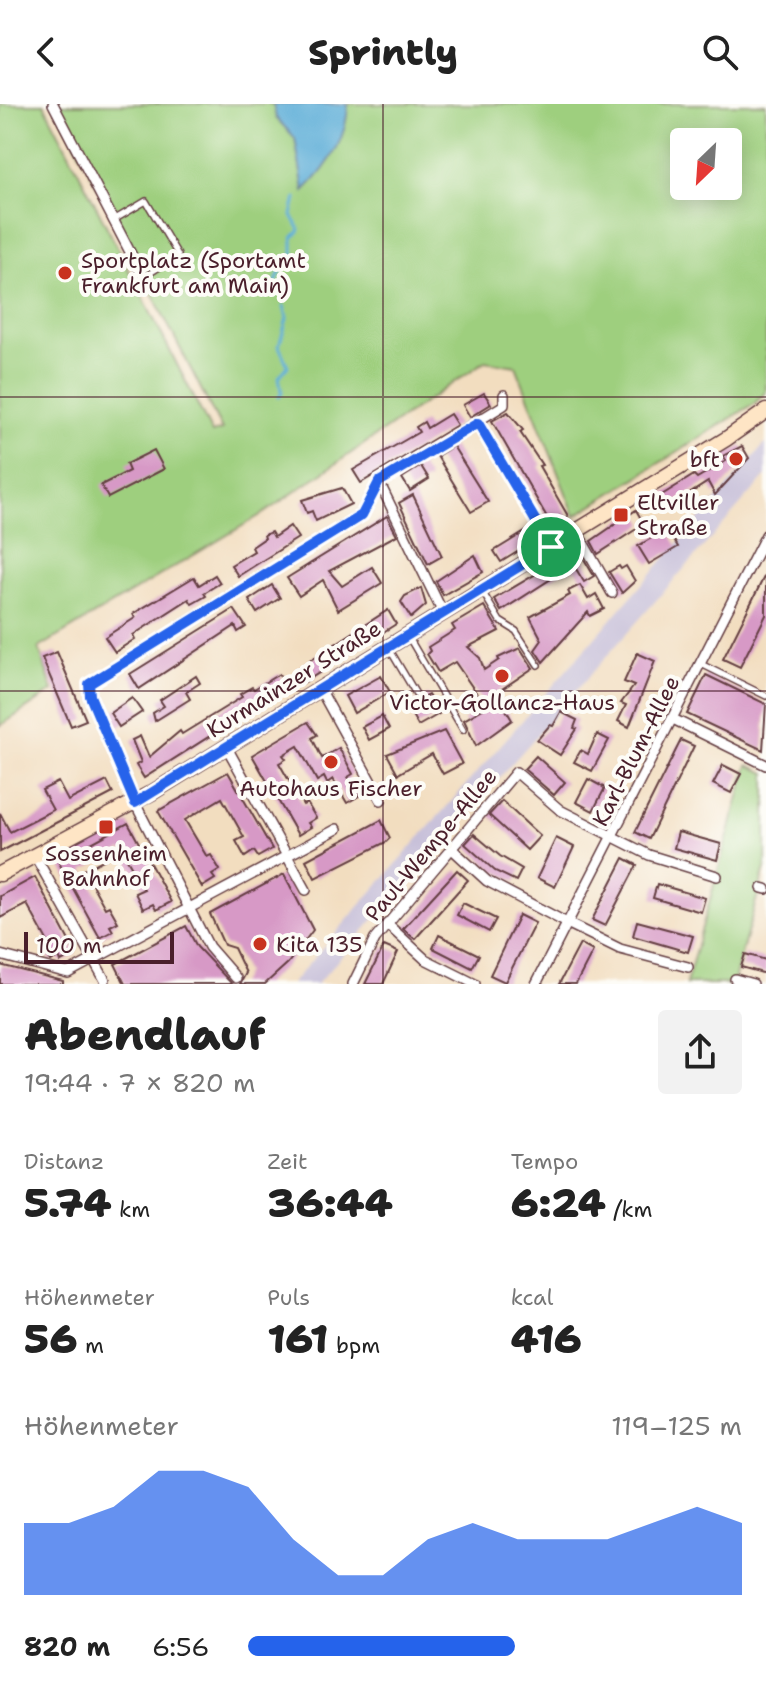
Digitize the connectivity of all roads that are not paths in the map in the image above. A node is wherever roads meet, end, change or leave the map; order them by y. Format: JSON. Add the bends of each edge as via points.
{"nodes":[{"id":1,"x":53,"y":104,"type":"edge"},
{"id":2,"x":112,"y":221,"type":"junction"},
{"id":3,"x":143,"y":277,"type":"joint"},
{"id":4,"x":504,"y":395,"type":"dead end"},
{"id":5,"x":766,"y":411,"type":"edge"},
{"id":6,"x":478,"y":423,"type":"junction"},
{"id":7,"x":379,"y":482,"type":"junction"},
{"id":8,"x":577,"y":532,"type":"junction"},
{"id":9,"x":765,"y":541,"type":"edge"},
{"id":10,"x":551,"y":547,"type":"junction"},
{"id":11,"x":481,"y":590,"type":"junction"},
{"id":12,"x":612,"y":593,"type":"dead end"},
{"id":13,"x":443,"y":613,"type":"junction"},
{"id":14,"x":408,"y":635,"type":"junction"},
{"id":15,"x":388,"y":647,"type":"junction"},
{"id":16,"x":701,"y":664,"type":"junction"},
{"id":17,"x":538,"y":665,"type":"dead end"},
{"id":18,"x":320,"y":689,"type":"junction"},
{"id":19,"x":416,"y":694,"type":"dead end"},
{"id":20,"x":766,"y":696,"type":"edge"},
{"id":21,"x":673,"y":719,"type":"junction"},
{"id":22,"x":463,"y":730,"type":"dead end"},
{"id":23,"x":226,"y":746,"type":"junction"},
{"id":24,"x":766,"y":765,"type":"edge"},
{"id":25,"x":381,"y":800,"type":"dead end"},
{"id":26,"x":135,"y":803,"type":"junction"},
{"id":27,"x":337,"y":829,"type":"dead end"},
{"id":28,"x":613,"y":836,"type":"junction"},
{"id":29,"x":451,"y":848,"type":"junction"},
{"id":30,"x":35,"y":856,"type":"junction"},
{"id":31,"x":288,"y":856,"type":"junction"},
{"id":32,"x":0,"y":874,"type":"edge"},
{"id":33,"x":717,"y":876,"type":"dead end"},
{"id":34,"x":306,"y":890,"type":"dead end"},
{"id":35,"x":191,"y":907,"type":"junction"},
{"id":36,"x":567,"y":923,"type":"junction"},
{"id":37,"x":387,"y":924,"type":"junction"},
{"id":38,"x":0,"y":955,"type":"edge"},
{"id":39,"x":93,"y":959,"type":"junction"},
{"id":40,"x":688,"y":967,"type":"dead end"},
{"id":41,"x":236,"y":978,"type":"dead end"},
{"id":42,"x":735,"y":979,"type":"dead end"},
{"id":43,"x":106,"y":982,"type":"edge"},
{"id":44,"x":353,"y":984,"type":"edge"},
{"id":45,"x":475,"y":984,"type":"edge"},
{"id":46,"x":536,"y":984,"type":"edge"},
{"id":47,"x":753,"y":984,"type":"edge"}],
"edges":[{"from":1,"to":2,"type":"street"},
{"from":2,"to":3,"type":"street"},
{"from":2,"to":3,"type":"lane","via":[[146,201],[178,255]]},
{"from":4,"to":6,"type":"street","via":[[504,405]]},
{"from":5,"to":8,"type":"main road","name":"Kurmainzer Straße"},
{"from":6,"to":7,"type":"street"},
{"from":6,"to":10,"type":"street"},
{"from":7,"to":13,"type":"street"},
{"from":7,"to":26,"type":"street","via":[[362,515],[89,684]]},
{"from":8,"to":10,"type":"main road","name":"Kurmainzer Straße"},
{"from":8,"to":12,"type":"street"},
{"from":9,"to":16,"type":"street","name":"Karl-Blum-Allee"},
{"from":10,"to":11,"type":"main road","name":"Kurmainzer Straße"},
{"from":11,"to":13,"type":"main road","name":"Kurmainzer Straße"},
{"from":11,"to":17,"type":"lane"},
{"from":13,"to":14,"type":"main road","name":"Kurmainzer Straße"},
{"from":14,"to":15,"type":"main road","name":"Kurmainzer Straße"},
{"from":14,"to":22,"type":"lane"},
{"from":15,"to":18,"type":"main road","name":"Kurmainzer Straße"},
{"from":15,"to":19,"type":"lane"},
{"from":16,"to":20,"type":"lane"},
{"from":16,"to":21,"type":"street","name":"Karl-Blum-Allee"},
{"from":18,"to":23,"type":"main road","name":"Kurmainzer Straße"},
{"from":18,"to":25,"type":"street"},
{"from":21,"to":24,"type":"street"},
{"from":21,"to":28,"type":"street","name":"Karl-Blum-Allee"},
{"from":23,"to":26,"type":"main road","name":"Kurmainzer Straße"},
{"from":23,"to":31,"type":"street"},
{"from":26,"to":30,"type":"main road","name":"Kurmainzer Straße"},
{"from":26,"to":35,"type":"street"},
{"from":27,"to":31,"type":"street"},
{"from":28,"to":29,"type":"street","name":"Paul-Wempe-Allee","via":[[560,810],[516,772]]},
{"from":28,"to":33,"type":"street","via":[[649,855]]},
{"from":28,"to":36,"type":"street","name":"Karl-Blum-Allee"},
{"from":29,"to":36,"type":"street","via":[[487,881]]},
{"from":29,"to":37,"type":"street","name":"Paul-Wempe-Allee"},
{"from":30,"to":32,"type":"main road","name":"Kurmainzer Straße"},
{"from":30,"to":39,"type":"street"},
{"from":31,"to":34,"type":"street"},
{"from":31,"to":35,"type":"street"},
{"from":35,"to":39,"type":"street"},
{"from":35,"to":41,"type":"street","via":[[209,947]]},
{"from":36,"to":40,"type":"street","via":[[620,949]]},
{"from":36,"to":46,"type":"street","name":"Karl-Blum-Allee"},
{"from":37,"to":44,"type":"street","name":"Paul-Wempe-Allee"},
{"from":37,"to":45,"type":"street","via":[[425,959]]},
{"from":38,"to":39,"type":"street","via":[[68,973]]},
{"from":39,"to":43,"type":"street"},
{"from":42,"to":47,"type":"street"}]}
